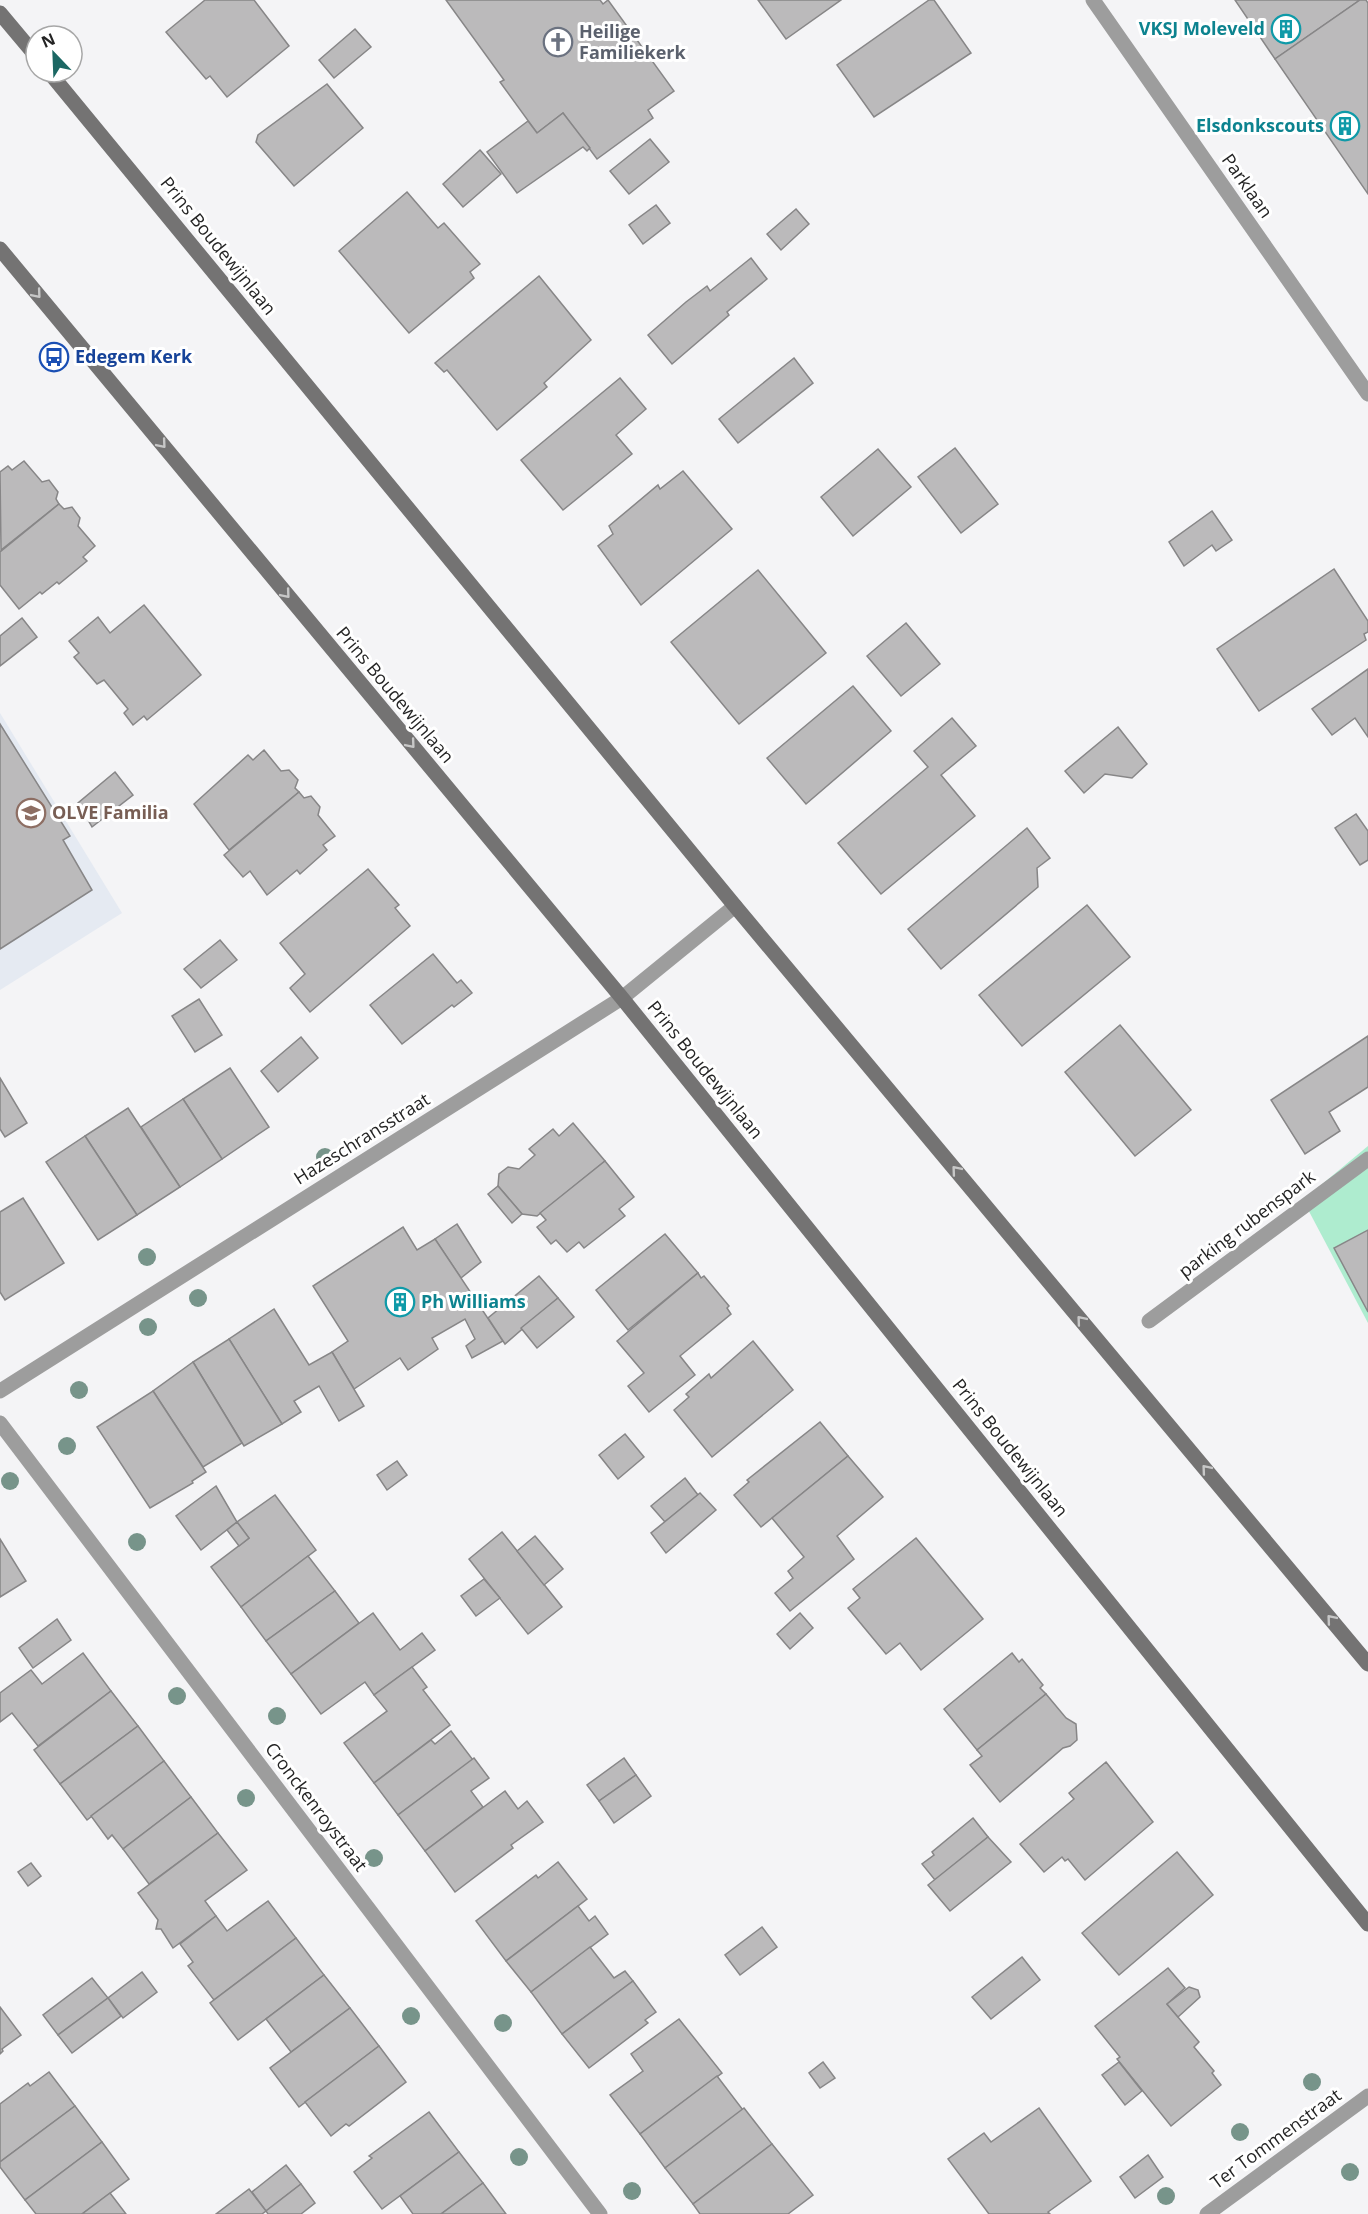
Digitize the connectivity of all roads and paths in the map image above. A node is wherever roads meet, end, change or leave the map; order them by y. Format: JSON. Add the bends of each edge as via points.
{"nodes":[{"id":1,"x":1093,"y":0,"type":"edge"},
{"id":2,"x":0,"y":13,"type":"edge"},
{"id":3,"x":24,"y":42,"type":"edge"},
{"id":4,"x":59,"y":84,"type":"edge"},
{"id":5,"x":0,"y":249,"type":"edge"},
{"id":6,"x":1368,"y":394,"type":"edge"},
{"id":7,"x":735,"y":906,"type":"junction"},
{"id":8,"x":622,"y":998,"type":"junction"},
{"id":9,"x":1368,"y":1159,"type":"edge"},
{"id":10,"x":1149,"y":1321,"type":"dead end"},
{"id":11,"x":0,"y":1392,"type":"edge"},
{"id":12,"x":0,"y":1423,"type":"edge"},
{"id":13,"x":1368,"y":1664,"type":"edge"},
{"id":14,"x":1368,"y":1924,"type":"edge"},
{"id":15,"x":1368,"y":2096,"type":"edge"},
{"id":16,"x":600,"y":2214,"type":"edge"},
{"id":17,"x":1207,"y":2214,"type":"edge"}],
"edges":[{"from":1,"to":6,"type":"street","name":"Parklaan"},
{"from":2,"to":3,"type":"main road"},
{"from":4,"to":7,"type":"main road","name":"Prins Boudewijnlaan"},
{"from":5,"to":8,"type":"main road","name":"Prins Boudewijnlaan","one_way":true},
{"from":7,"to":8,"type":"street","name":"Hazeschransstraat"},
{"from":13,"to":7,"type":"main road","name":"Prins Boudewijnlaan","one_way":true},
{"from":8,"to":11,"type":"street","name":"Hazeschransstraat"},
{"from":8,"to":14,"type":"main road","name":"Prins Boudewijnlaan"},
{"from":9,"to":10,"type":"street","name":"parking rubenspark"},
{"from":12,"to":16,"type":"street","name":"Cronckenroystraat"},
{"from":15,"to":17,"type":"street","name":"Ter Tommenstraat"}]}
